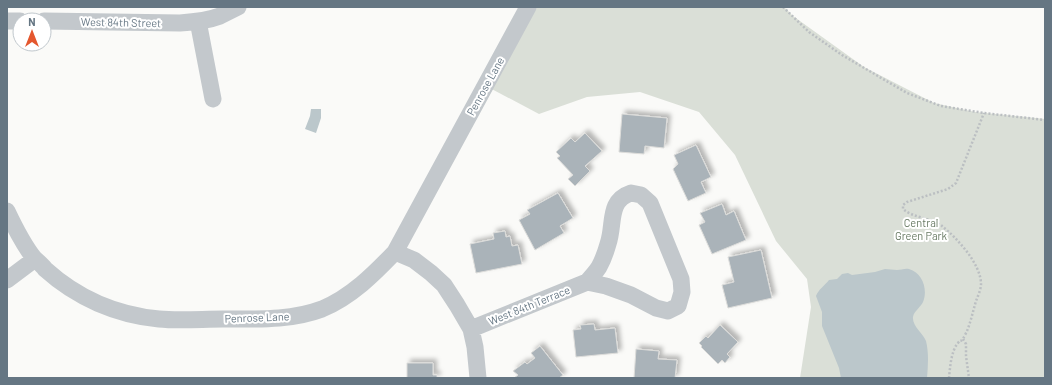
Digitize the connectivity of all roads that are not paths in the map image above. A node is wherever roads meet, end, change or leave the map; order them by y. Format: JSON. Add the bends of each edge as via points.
{"nodes":[{"id":1,"x":238,"y":7,"type":"edge"},
{"id":2,"x":528,"y":7,"type":"edge"},
{"id":3,"x":52,"y":20,"type":"edge"},
{"id":4,"x":198,"y":22,"type":"junction"},
{"id":5,"x":213,"y":99,"type":"dead end"},
{"id":6,"x":7,"y":211,"type":"edge"},
{"id":7,"x":395,"y":252,"type":"junction"},
{"id":8,"x":35,"y":259,"type":"junction"},
{"id":9,"x":7,"y":280,"type":"edge"},
{"id":10,"x":587,"y":282,"type":"junction"},
{"id":11,"x":471,"y":329,"type":"junction"},
{"id":12,"x":478,"y":378,"type":"edge"}],
"edges":[{"from":1,"to":4,"type":"street","name":"West 84th Street","via":[[220,16]]},
{"from":2,"to":7,"type":"street","name":"Penrose Lane"},
{"from":3,"to":4,"type":"street","name":"West 84th Street"},
{"from":4,"to":5,"type":"street"},
{"from":6,"to":8,"type":"street","name":"Penrose Lane","via":[[19,236]]},
{"from":7,"to":8,"type":"street","name":"Penrose Lane","via":[[362,284],[342,299],[321,309],[272,319],[160,319],[134,315],[79,294]]},
{"from":7,"to":11,"type":"street","via":[[414,260],[444,285]]},
{"from":8,"to":9,"type":"street"},
{"from":10,"to":10,"type":"street","name":"West 84th Terrace","via":[[631,295],[656,308],[668,311],[678,306],[682,292],[680,279],[650,203],[641,195],[631,193],[616,204],[609,242],[600,266]]},
{"from":10,"to":11,"type":"street","name":"West 84th Terrace"},
{"from":11,"to":12,"type":"street"}]}
